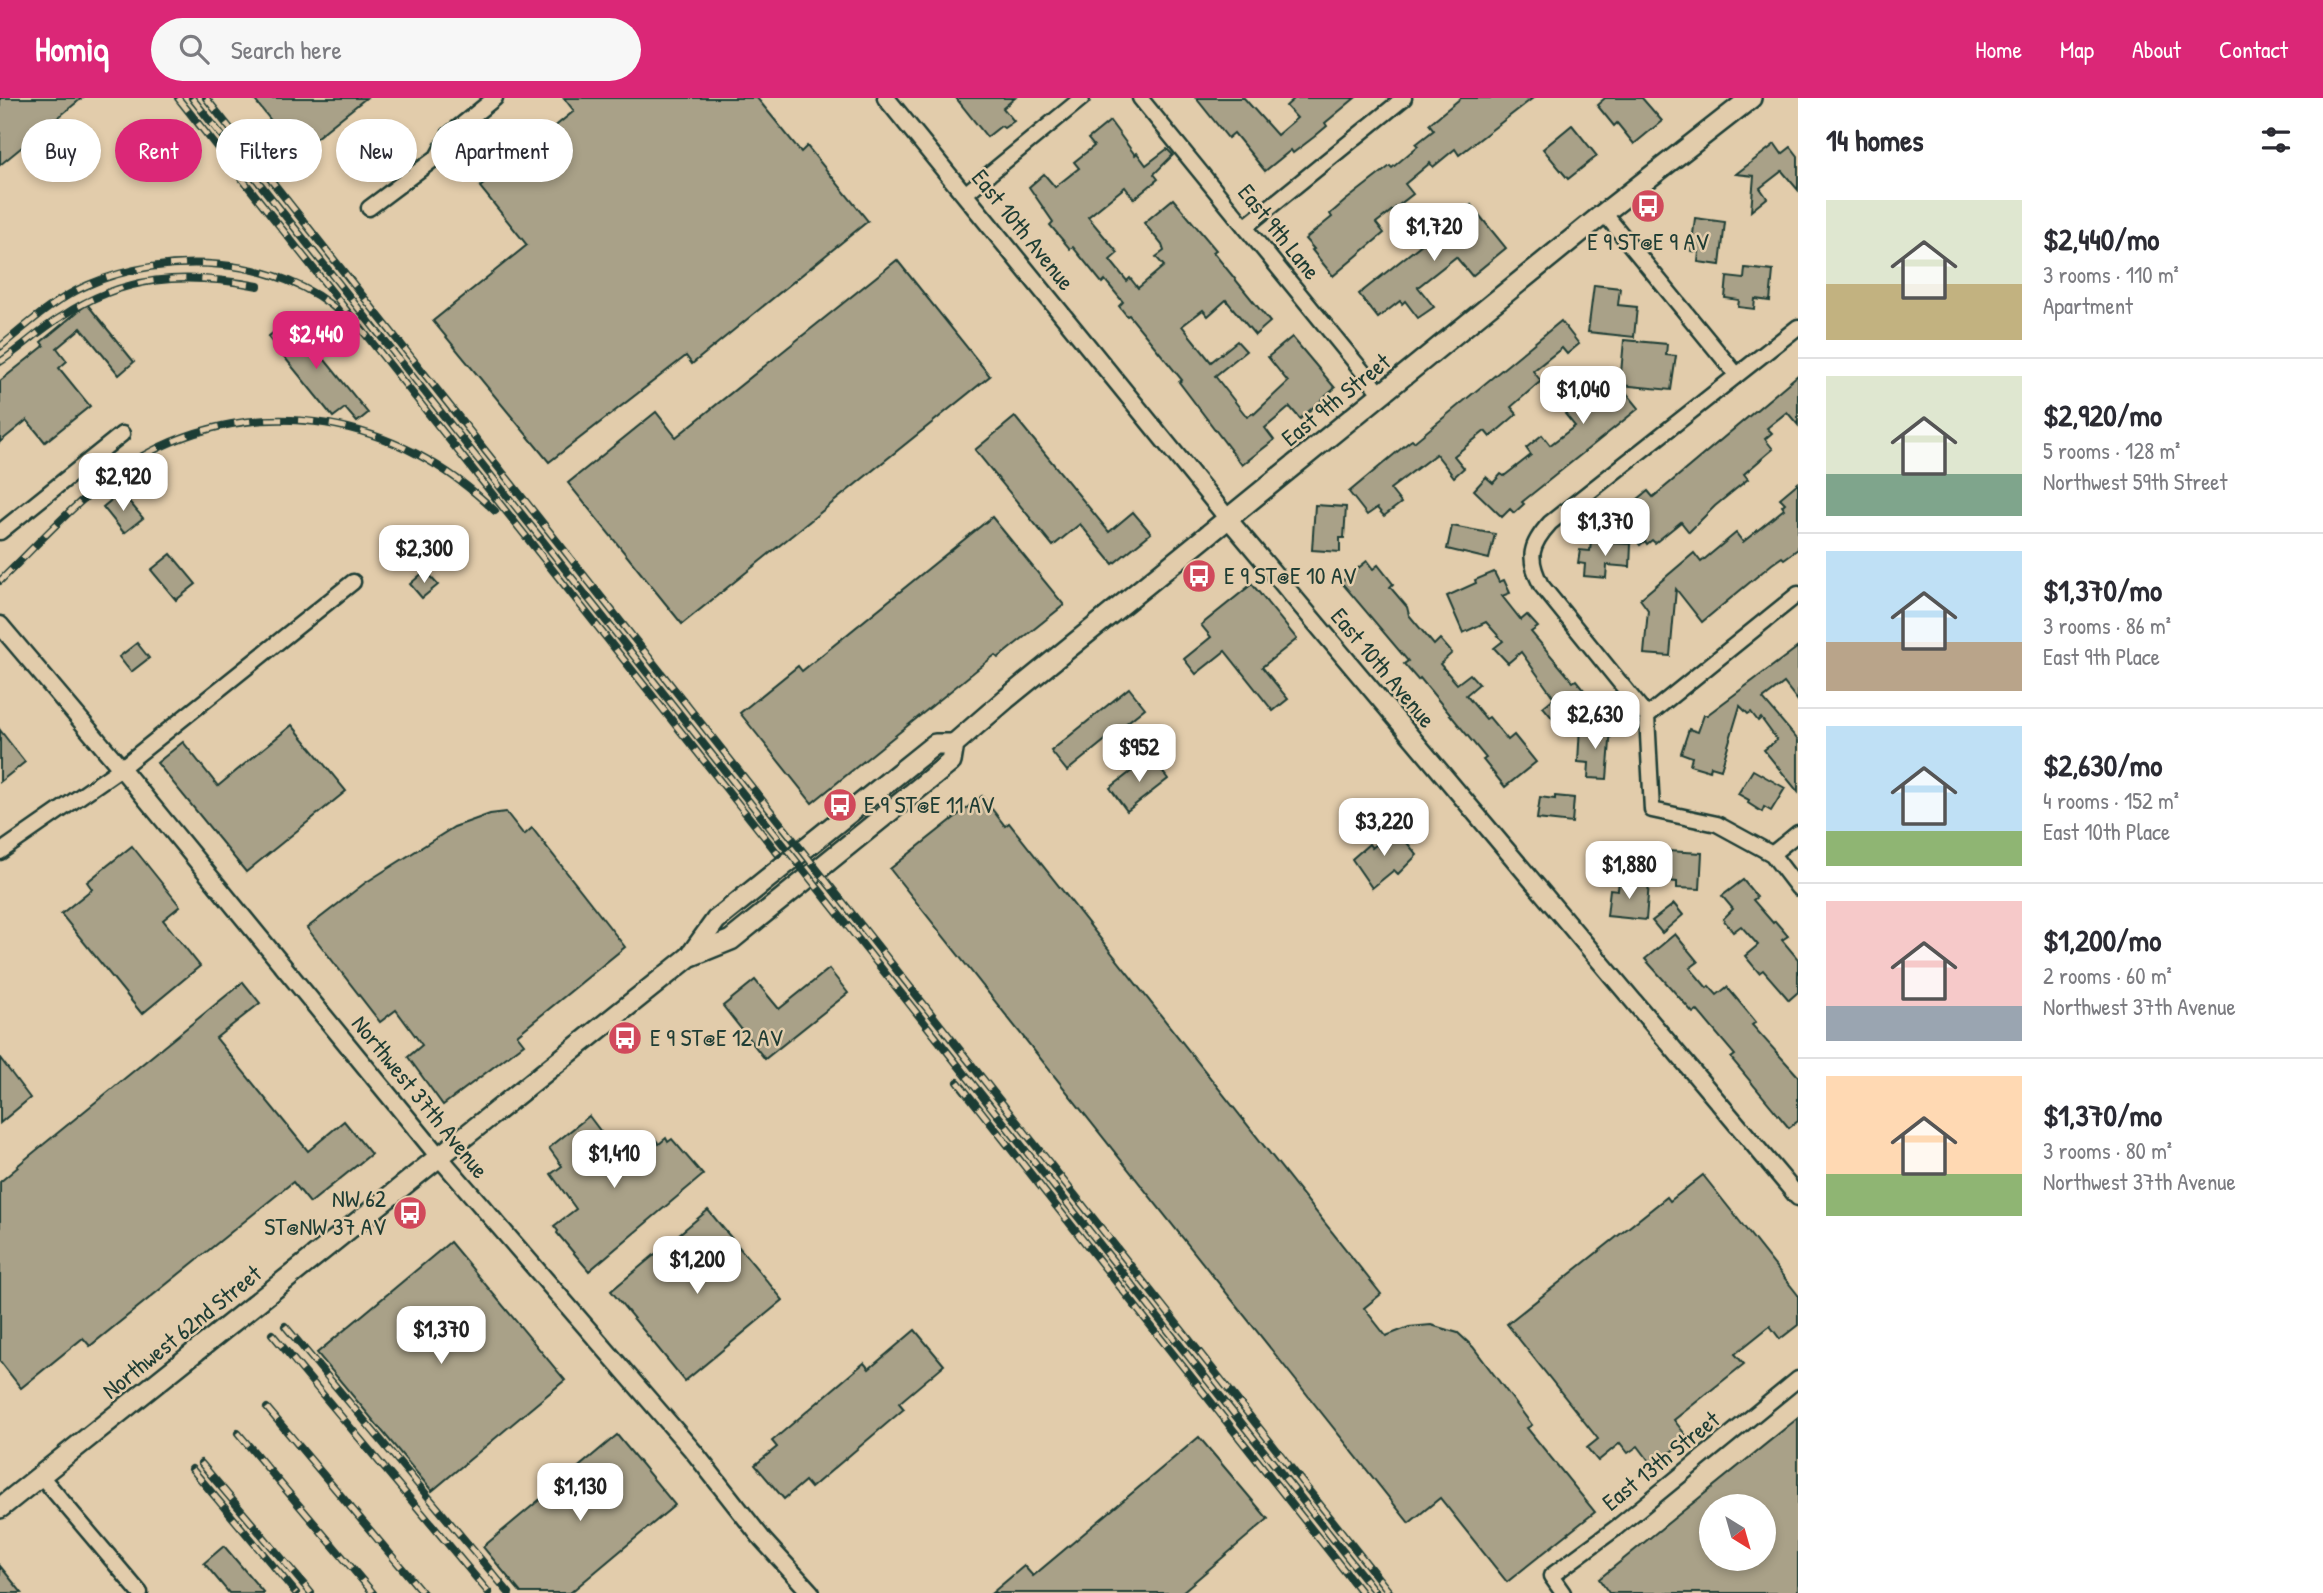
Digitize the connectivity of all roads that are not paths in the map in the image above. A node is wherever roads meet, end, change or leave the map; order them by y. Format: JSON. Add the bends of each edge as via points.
{"nodes":[{"id":1,"x":495,"y":98,"type":"edge"},
{"id":2,"x":886,"y":98,"type":"edge"},
{"id":3,"x":1082,"y":98,"type":"edge"},
{"id":4,"x":1140,"y":98,"type":"edge"},
{"id":5,"x":1404,"y":98,"type":"edge"},
{"id":6,"x":1751,"y":98,"type":"edge"},
{"id":7,"x":965,"y":194,"type":"junction"},
{"id":8,"x":369,"y":208,"type":"dead end"},
{"id":9,"x":1604,"y":213,"type":"junction"},
{"id":10,"x":1245,"y":227,"type":"junction"},
{"id":11,"x":1798,"y":327,"type":"edge"},
{"id":12,"x":1736,"y":374,"type":"junction"},
{"id":13,"x":1381,"y":394,"type":"junction"},
{"id":14,"x":122,"y":434,"type":"dead end"},
{"id":15,"x":1229,"y":520,"type":"junction"},
{"id":16,"x":0,"y":532,"type":"edge"},
{"id":17,"x":353,"y":582,"type":"dead end"},
{"id":18,"x":1798,"y":594,"type":"edge"},
{"id":19,"x":0,"y":625,"type":"edge"},
{"id":20,"x":1647,"y":716,"type":"junction"},
{"id":21,"x":954,"y":744,"type":"junction"},
{"id":22,"x":121,"y":768,"type":"junction"},
{"id":23,"x":1798,"y":833,"type":"edge"},
{"id":24,"x":0,"y":852,"type":"edge"},
{"id":25,"x":1772,"y":854,"type":"junction"},
{"id":26,"x":786,"y":865,"type":"joint"},
{"id":27,"x":801,"y":884,"type":"joint"},
{"id":28,"x":1798,"y":888,"type":"edge"},
{"id":29,"x":690,"y":957,"type":"junction"},
{"id":30,"x":440,"y":1158,"type":"junction"},
{"id":31,"x":1798,"y":1197,"type":"edge"},
{"id":32,"x":1798,"y":1379,"type":"edge"},
{"id":33,"x":40,"y":1476,"type":"junction"},
{"id":34,"x":0,"y":1508,"type":"edge"},
{"id":35,"x":140,"y":1593,"type":"edge"},
{"id":36,"x":811,"y":1593,"type":"edge"},
{"id":37,"x":1563,"y":1593,"type":"edge"}],
"edges":[{"from":1,"to":8,"type":"street","via":[[449,135],[437,158]]},
{"from":2,"to":7,"type":"street","name":"East 10th Avenue"},
{"from":3,"to":7,"type":"street"},
{"from":4,"to":10,"type":"street","name":"East 9th Lane"},
{"from":5,"to":10,"type":"street"},
{"from":6,"to":9,"type":"main road","name":"East 9th Street"},
{"from":7,"to":15,"type":"street","name":"East 10th Avenue"},
{"from":9,"to":12,"type":"street"},
{"from":9,"to":13,"type":"main road","name":"East 9th Street"},
{"from":10,"to":13,"type":"street","name":"East 9th Lane"},
{"from":11,"to":12,"type":"street"},
{"from":12,"to":20,"type":"street","via":[[1550,523],[1532,549],[1533,569],[1541,585]]},
{"from":13,"to":15,"type":"main road","name":"East 9th Street"},
{"from":14,"to":16,"type":"street"},
{"from":15,"to":21,"type":"main road","name":"East 9th Street"},
{"from":15,"to":31,"type":"street","name":"East 10th Avenue"},
{"from":17,"to":22,"type":"street"},
{"from":18,"to":20,"type":"street"},
{"from":19,"to":22,"type":"street","name":"Northwest 37th Avenue"},
{"from":20,"to":25,"type":"street","via":[[1652,810],[1717,824]]},
{"from":21,"to":26,"type":"main road","name":"East 9th Street","via":[[935,744]]},
{"from":21,"to":27,"type":"main road","name":"East 9th Street","via":[[951,762]]},
{"from":22,"to":24,"type":"street"},
{"from":22,"to":30,"type":"street","name":"Northwest 37th Avenue"},
{"from":23,"to":25,"type":"street"},
{"from":25,"to":28,"type":"street"},
{"from":26,"to":29,"type":"main road","name":"Northwest 62nd Street","via":[[716,920]]},
{"from":27,"to":29,"type":"main road","name":"Northwest 62nd Street","via":[[731,940]]},
{"from":29,"to":30,"type":"main road","name":"Northwest 62nd Street"},
{"from":30,"to":33,"type":"main road","name":"Northwest 62nd Street"},
{"from":30,"to":36,"type":"street","name":"Northwest 37th Avenue"},
{"from":32,"to":37,"type":"street","name":"East 13th Street","via":[[1551,1576]]},
{"from":33,"to":34,"type":"main road","name":"Northwest 62nd Street"},
{"from":33,"to":35,"type":"street"}]}
